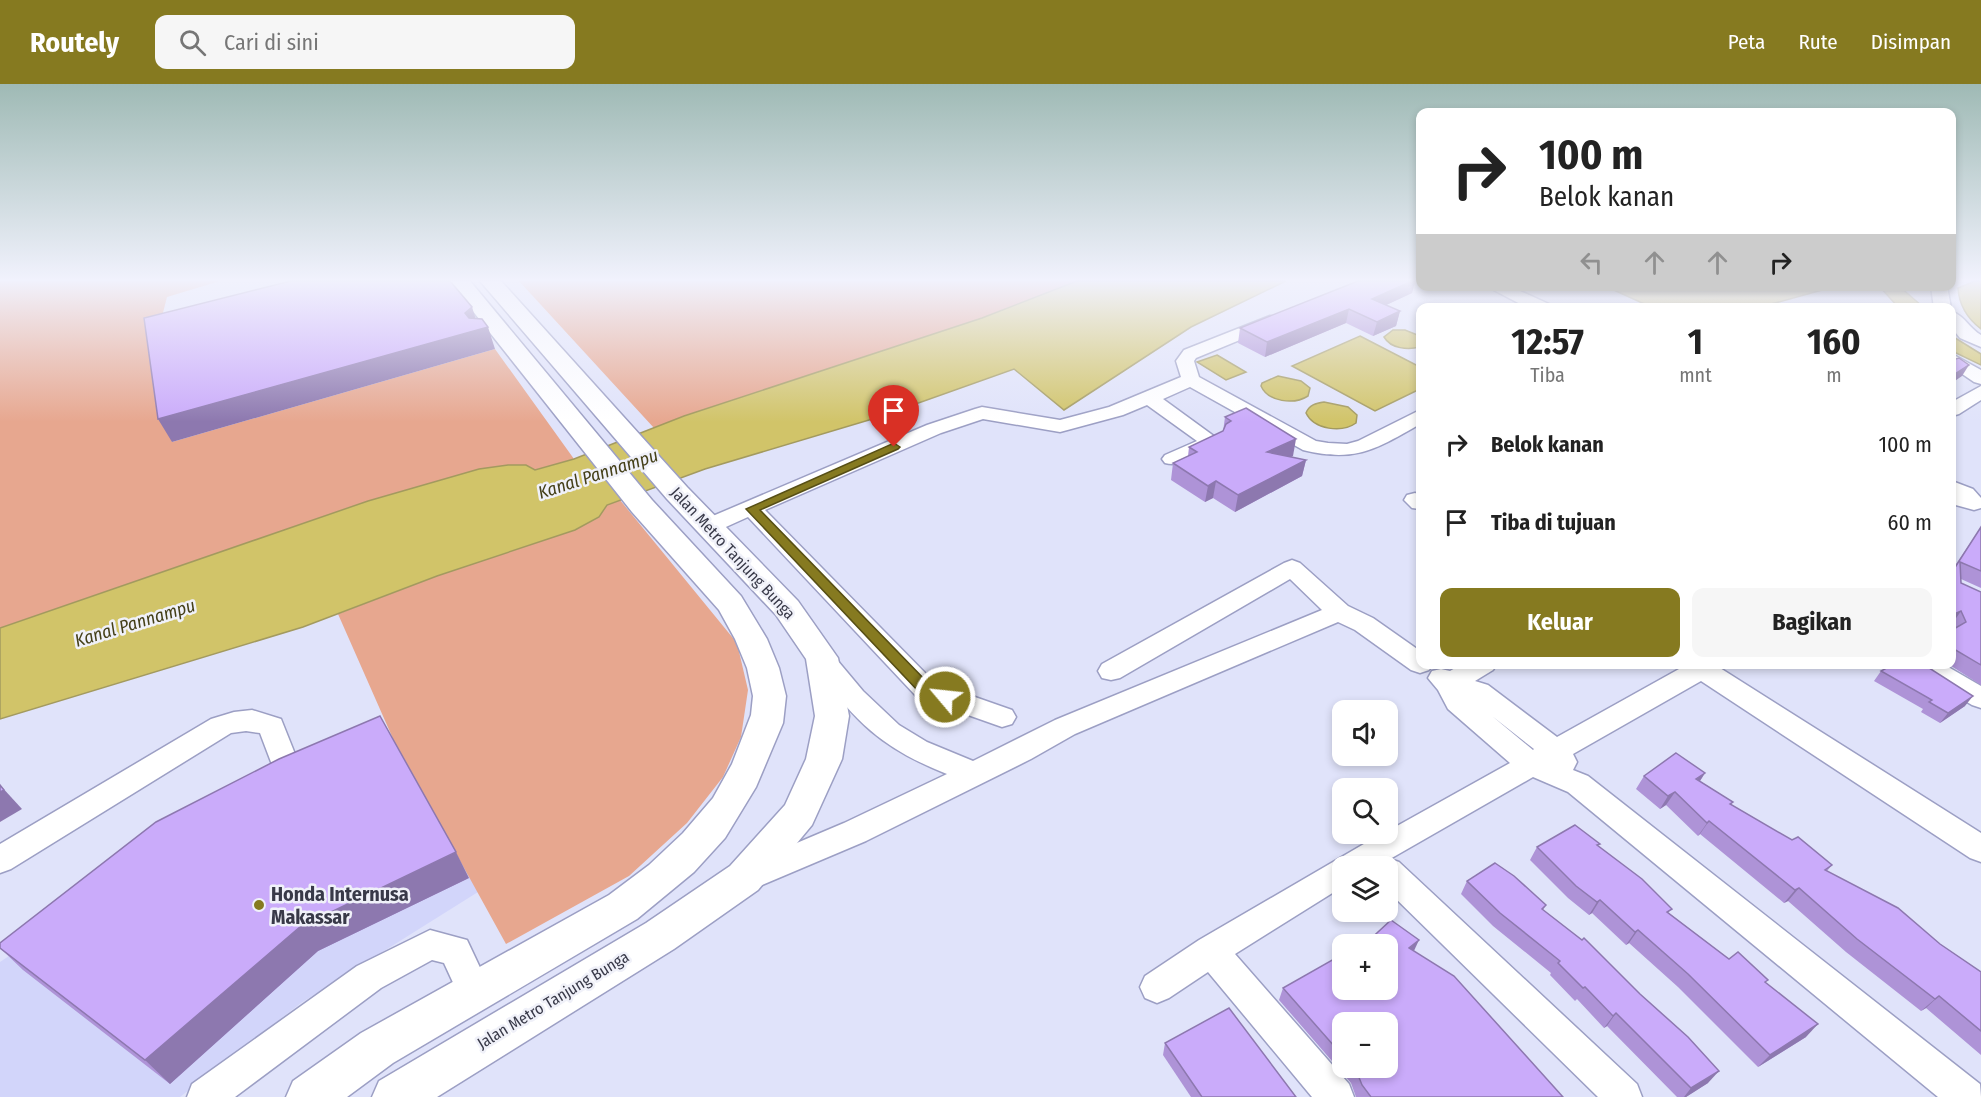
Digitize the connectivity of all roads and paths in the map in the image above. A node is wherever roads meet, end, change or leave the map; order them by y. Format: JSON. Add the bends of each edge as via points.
{"nodes":[{"id":1,"x":490,"y":328,"type":"edge"},
{"id":2,"x":532,"y":328,"type":"edge"},
{"id":3,"x":1252,"y":328,"type":"edge"},
{"id":4,"x":1961,"y":328,"type":"edge"},
{"id":5,"x":1981,"y":342,"type":"edge"},
{"id":6,"x":1956,"y":362,"type":"edge"},
{"id":7,"x":1981,"y":378,"type":"edge"},
{"id":8,"x":1191,"y":380,"type":"junction"},
{"id":9,"x":1981,"y":392,"type":"edge"},
{"id":10,"x":1149,"y":398,"type":"junction"},
{"id":11,"x":1956,"y":408,"type":"edge"},
{"id":12,"x":1416,"y":418,"type":"edge"},
{"id":13,"x":1172,"y":459,"type":"dead end"},
{"id":14,"x":752,"y":509,"type":"junction"},
{"id":15,"x":709,"y":526,"type":"junction"},
{"id":16,"x":1340,"y":612,"type":"junction"},
{"id":17,"x":822,"y":658,"type":"junction"},
{"id":18,"x":1416,"y":660,"type":"edge"},
{"id":19,"x":1428,"y":669,"type":"edge"},
{"id":20,"x":1475,"y":669,"type":"edge"},
{"id":21,"x":1702,"y":669,"type":"edge"},
{"id":22,"x":1709,"y":669,"type":"edge"},
{"id":23,"x":1931,"y":669,"type":"edge"},
{"id":24,"x":1111,"y":671,"type":"dead end"},
{"id":25,"x":1449,"y":684,"type":"junction"},
{"id":26,"x":1981,"y":698,"type":"edge"},
{"id":27,"x":1002,"y":717,"type":"dead end"},
{"id":28,"x":1556,"y":752,"type":"junction"},
{"id":29,"x":281,"y":754,"type":"dead end"},
{"id":30,"x":1530,"y":764,"type":"junction"},
{"id":31,"x":974,"y":774,"type":"junction"},
{"id":32,"x":1578,"y":784,"type":"junction"},
{"id":33,"x":1981,"y":849,"type":"edge"},
{"id":34,"x":1387,"y":856,"type":"edge"},
{"id":35,"x":0,"y":860,"type":"edge"},
{"id":36,"x":1332,"y":877,"type":"edge"},
{"id":37,"x":744,"y":878,"type":"junction"},
{"id":38,"x":1398,"y":888,"type":"edge"},
{"id":39,"x":1210,"y":951,"type":"junction"},
{"id":40,"x":1157,"y":987,"type":"dead end"},
{"id":41,"x":474,"y":991,"type":"junction"},
{"id":42,"x":205,"y":1097,"type":"edge"},
{"id":43,"x":309,"y":1097,"type":"edge"},
{"id":44,"x":395,"y":1097,"type":"edge"},
{"id":45,"x":1336,"y":1097,"type":"edge"},
{"id":46,"x":1624,"y":1097,"type":"edge"},
{"id":47,"x":1967,"y":1097,"type":"edge"}],
"edges":[{"from":1,"to":41,"type":"main road","name":"Jalan Metro Tanjung Bunga","via":[[729,603],[750,636],[765,677],[769,706],[761,739],[728,808],[699,844],[623,907]]},
{"from":2,"to":15,"type":"main road","name":"Jalan Metro Tanjung Bunga"},
{"from":3,"to":8,"type":"street","via":[[1190,354],[1185,361]]},
{"from":4,"to":5,"type":"street"},
{"from":6,"to":7,"type":"street"},
{"from":8,"to":10,"type":"street"},
{"from":8,"to":12,"type":"street","via":[[1310,446],[1346,450],[1359,447]]},
{"from":9,"to":11,"type":"street"},
{"from":10,"to":13,"type":"street","via":[[1212,442]]},
{"from":10,"to":14,"type":"street","via":[[1060,426],[982,413],[934,429]]},
{"from":14,"to":15,"type":"street"},
{"from":14,"to":27,"type":"street","via":[[926,690]]},
{"from":15,"to":17,"type":"main road","name":"Jalan Metro Tanjung Bunga","via":[[787,608]]},
{"from":16,"to":18,"type":"street"},
{"from":16,"to":24,"type":"street","via":[[1292,568]]},
{"from":16,"to":31,"type":"street","via":[[1065,727]]},
{"from":17,"to":31,"type":"street","via":[[876,721],[917,750]]},
{"from":17,"to":37,"type":"main road","name":"Jalan Metro Tanjung Bunga","via":[[832,716],[825,759],[799,814]]},
{"from":19,"to":25,"type":"street"},
{"from":20,"to":25,"type":"street"},
{"from":21,"to":28,"type":"street"},
{"from":22,"to":33,"type":"street"},
{"from":23,"to":26,"type":"street"},
{"from":25,"to":28,"type":"street","via":[[1479,692]]},
{"from":25,"to":30,"type":"street","via":[[1457,702]]},
{"from":28,"to":30,"type":"street"},
{"from":28,"to":32,"type":"street"},
{"from":29,"to":35,"type":"street","via":[[271,726],[248,719],[221,726]]},
{"from":30,"to":32,"type":"street"},
{"from":30,"to":34,"type":"street"},
{"from":31,"to":37,"type":"street","via":[[855,832]]},
{"from":32,"to":47,"type":"street"},
{"from":36,"to":39,"type":"street"},
{"from":37,"to":44,"type":"main road","name":"Jalan Metro Tanjung Bunga","via":[[660,936]]},
{"from":38,"to":46,"type":"street"},
{"from":39,"to":40,"type":"street"},
{"from":39,"to":45,"type":"street"},
{"from":41,"to":42,"type":"street","via":[[455,951],[430,945],[369,977]]},
{"from":41,"to":43,"type":"main road","name":"Jalan Metro Tanjung Bunga","via":[[377,1048]]}]}
